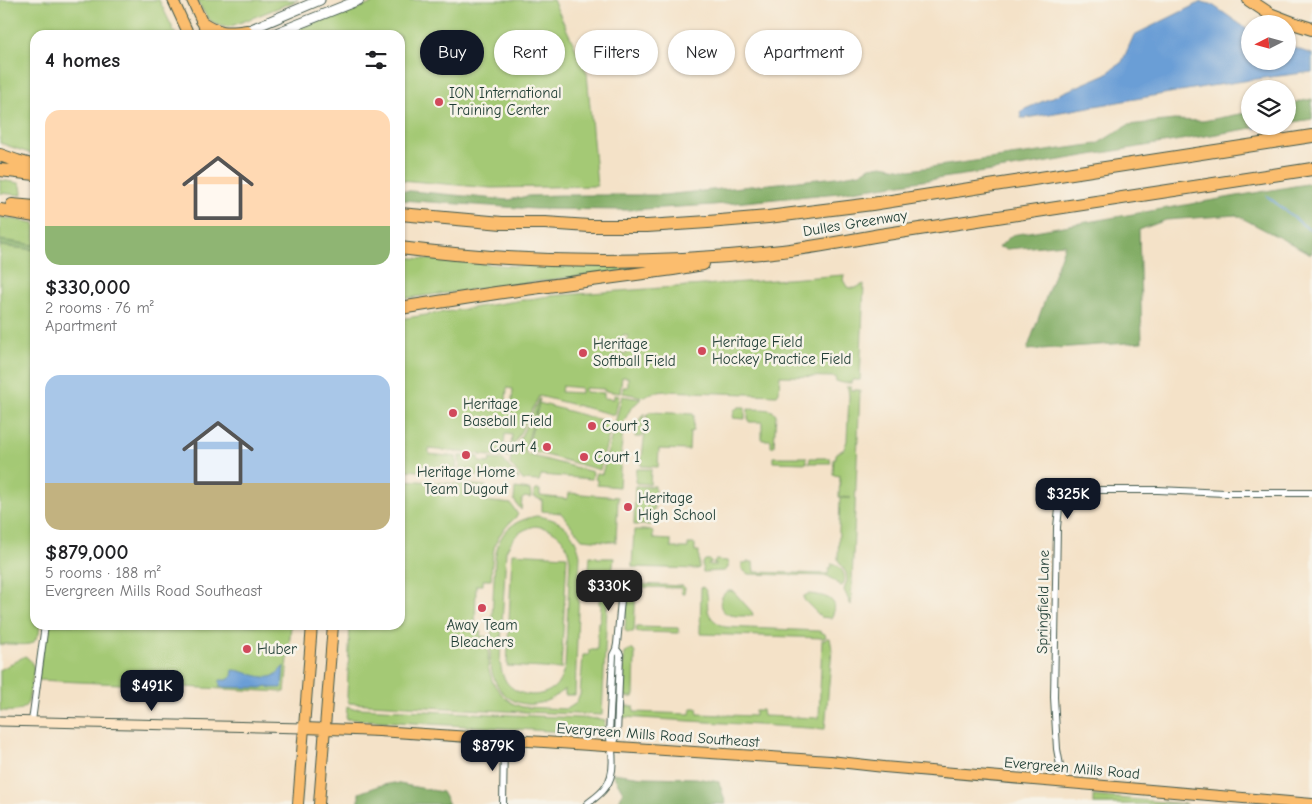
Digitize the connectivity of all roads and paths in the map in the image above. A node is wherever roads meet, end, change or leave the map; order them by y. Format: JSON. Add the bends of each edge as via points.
{"nodes":[{"id":1,"x":173,"y":0,"type":"edge"},
{"id":2,"x":192,"y":0,"type":"edge"},
{"id":3,"x":320,"y":0,"type":"edge"},
{"id":4,"x":359,"y":0,"type":"edge"},
{"id":5,"x":1249,"y":0,"type":"edge"},
{"id":6,"x":202,"y":21,"type":"junction"},
{"id":7,"x":1312,"y":29,"type":"edge"},
{"id":8,"x":187,"y":30,"type":"edge"},
{"id":9,"x":206,"y":30,"type":"edge"},
{"id":10,"x":216,"y":30,"type":"edge"},
{"id":11,"x":247,"y":30,"type":"edge"},
{"id":12,"x":284,"y":30,"type":"edge"},
{"id":13,"x":1312,"y":136,"type":"edge"},
{"id":14,"x":0,"y":155,"type":"edge"},
{"id":15,"x":30,"y":165,"type":"edge"},
{"id":16,"x":1312,"y":168,"type":"edge"},
{"id":17,"x":0,"y":170,"type":"edge"},
{"id":18,"x":30,"y":173,"type":"edge"},
{"id":19,"x":0,"y":204,"type":"edge"},
{"id":20,"x":30,"y":207,"type":"edge"},
{"id":21,"x":0,"y":210,"type":"edge"},
{"id":22,"x":405,"y":214,"type":"edge"},
{"id":23,"x":30,"y":215,"type":"edge"},
{"id":24,"x":405,"y":249,"type":"edge"},
{"id":25,"x":764,"y":252,"type":"junction"},
{"id":26,"x":405,"y":307,"type":"edge"},
{"id":27,"x":1312,"y":492,"type":"edge"},
{"id":28,"x":623,"y":578,"type":"dead end"},
{"id":29,"x":44,"y":630,"type":"edge"},
{"id":30,"x":312,"y":630,"type":"edge"},
{"id":31,"x":333,"y":630,"type":"edge"},
{"id":32,"x":0,"y":721,"type":"edge"},
{"id":33,"x":32,"y":721,"type":"junction"},
{"id":34,"x":304,"y":728,"type":"junction"},
{"id":35,"x":325,"y":729,"type":"junction"},
{"id":36,"x":504,"y":740,"type":"junction"},
{"id":37,"x":612,"y":747,"type":"junction"},
{"id":38,"x":830,"y":761,"type":"joint"},
{"id":39,"x":1063,"y":782,"type":"junction"},
{"id":40,"x":298,"y":804,"type":"edge"},
{"id":41,"x":319,"y":804,"type":"edge"},
{"id":42,"x":503,"y":804,"type":"edge"},
{"id":43,"x":587,"y":804,"type":"edge"},
{"id":44,"x":1312,"y":804,"type":"edge"}],
"edges":[{"from":1,"to":8,"type":"main road"},
{"from":2,"to":6,"type":"main road"},
{"from":3,"to":11,"type":"street"},
{"from":4,"to":12,"type":"street"},
{"from":5,"to":7,"type":"highway","via":[[1270,14]]},
{"from":6,"to":9,"type":"main road"},
{"from":6,"to":10,"type":"main road"},
{"from":13,"to":22,"type":"highway","name":"Dulles Greenway","via":[[768,217],[647,226],[589,226]]},
{"from":14,"to":15,"type":"highway"},
{"from":16,"to":25,"type":"highway","name":"Dulles Greenway"},
{"from":17,"to":18,"type":"highway"},
{"from":19,"to":20,"type":"highway"},
{"from":21,"to":23,"type":"highway"},
{"from":24,"to":25,"type":"highway","name":"Dulles Greenway","via":[[499,257],[594,260]]},
{"from":25,"to":26,"type":"highway","via":[[673,269]]},
{"from":27,"to":39,"type":"street","name":"Springfield Lane","via":[[1091,489],[1064,493],[1060,499],[1057,527],[1054,697]]},
{"from":28,"to":37,"type":"street","via":[[616,649],[620,654],[617,735]]},
{"from":29,"to":33,"type":"street"},
{"from":30,"to":34,"type":"main road"},
{"from":31,"to":35,"type":"main road"},
{"from":32,"to":33,"type":"main road"},
{"from":33,"to":34,"type":"main road"},
{"from":34,"to":35,"type":"main road","name":"Evergreen Mills Road Southeast"},
{"from":34,"to":40,"type":"main road"},
{"from":35,"to":36,"type":"main road","name":"Evergreen Mills Road Southeast"},
{"from":35,"to":41,"type":"main road"},
{"from":36,"to":37,"type":"main road","name":"Evergreen Mills Road Southeast"},
{"from":36,"to":42,"type":"street"},
{"from":37,"to":38,"type":"main road","name":"Evergreen Mills Road Southeast"},
{"from":37,"to":43,"type":"street","via":[[609,782]]},
{"from":38,"to":39,"type":"main road","name":"Evergreen Mills Road"},
{"from":39,"to":44,"type":"main road","name":"Evergreen Mills Road"}]}
